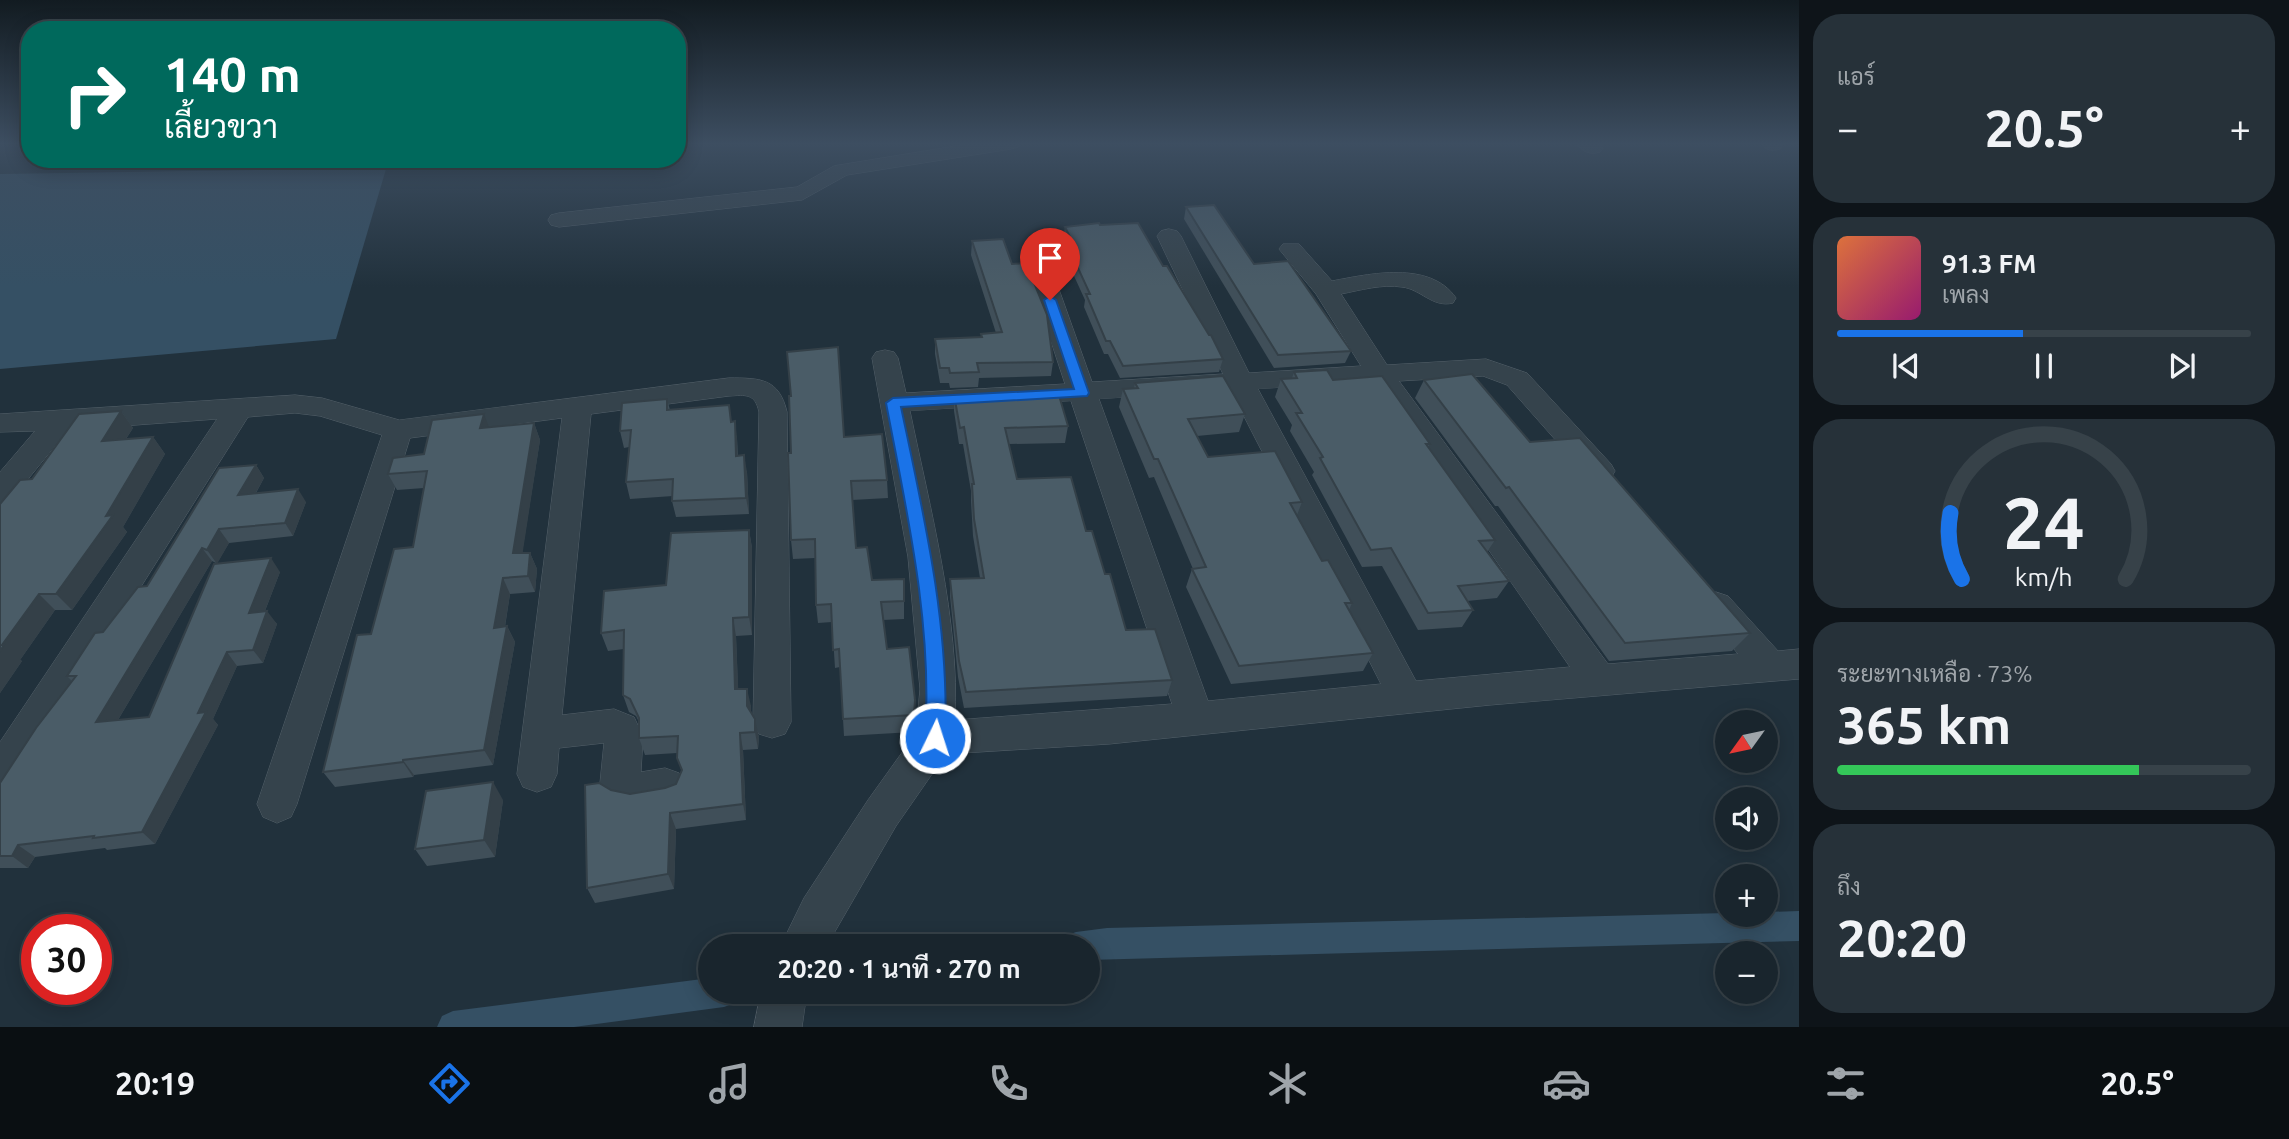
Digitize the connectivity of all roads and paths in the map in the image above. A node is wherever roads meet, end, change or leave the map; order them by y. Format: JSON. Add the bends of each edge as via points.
{"nodes":[{"id":1,"x":806,"y":191,"type":"edge"},
{"id":2,"x":559,"y":220,"type":"dead end"},
{"id":3,"x":1169,"y":236,"type":"dead end"},
{"id":4,"x":1291,"y":249,"type":"dead end"},
{"id":5,"x":1034,"y":253,"type":"dead end"},
{"id":6,"x":1325,"y":290,"type":"junction"},
{"id":7,"x":1444,"y":298,"type":"dead end"},
{"id":8,"x":885,"y":358,"type":"dead end"},
{"id":9,"x":1380,"y":374,"type":"junction"},
{"id":10,"x":1240,"y":382,"type":"junction"},
{"id":11,"x":1082,"y":393,"type":"junction"},
{"id":12,"x":893,"y":403,"type":"junction"},
{"id":13,"x":578,"y":406,"type":"junction"},
{"id":14,"x":239,"y":408,"type":"junction"},
{"id":15,"x":60,"y":421,"type":"junction"},
{"id":16,"x":0,"y":423,"type":"edge"},
{"id":17,"x":398,"y":430,"type":"junction"},
{"id":18,"x":1615,"y":488,"type":"edge"},
{"id":19,"x":0,"y":492,"type":"edge"},
{"id":20,"x":1696,"y":582,"type":"edge"},
{"id":21,"x":1784,"y":664,"type":"edge"},
{"id":22,"x":1599,"y":680,"type":"junction"},
{"id":23,"x":1406,"y":697,"type":"junction"},
{"id":24,"x":1195,"y":718,"type":"junction"},
{"id":25,"x":772,"y":722,"type":"dead end"},
{"id":26,"x":542,"y":734,"type":"junction"},
{"id":27,"x":935,"y":738,"type":"junction"},
{"id":28,"x":537,"y":774,"type":"dead end"},
{"id":29,"x":0,"y":775,"type":"edge"},
{"id":30,"x":665,"y":786,"type":"edge"},
{"id":31,"x":277,"y":804,"type":"dead end"},
{"id":32,"x":808,"y":934,"type":"edge"},
{"id":33,"x":783,"y":1004,"type":"edge"},
{"id":34,"x":778,"y":1027,"type":"edge"}],
"edges":[{"from":1,"to":2,"type":"street"},
{"from":3,"to":10,"type":"street"},
{"from":4,"to":6,"type":"street"},
{"from":5,"to":11,"type":"street"},
{"from":6,"to":7,"type":"street","via":[[1407,278]]},
{"from":6,"to":9,"type":"street"},
{"from":8,"to":12,"type":"street"},
{"from":9,"to":10,"type":"street"},
{"from":9,"to":18,"type":"street","via":[[1472,365],[1501,371],[1517,379]]},
{"from":9,"to":22,"type":"street"},
{"from":10,"to":11,"type":"street"},
{"from":10,"to":23,"type":"street"},
{"from":11,"to":12,"type":"street"},
{"from":11,"to":24,"type":"street"},
{"from":12,"to":27,"type":"street","via":[[923,557],[938,690]]},
{"from":13,"to":17,"type":"street"},
{"from":13,"to":25,"type":"street","via":[[729,387],[755,387],[771,399]]},
{"from":13,"to":26,"type":"street"},
{"from":14,"to":15,"type":"street"},
{"from":14,"to":17,"type":"street","via":[[322,407]]},
{"from":14,"to":29,"type":"street"},
{"from":15,"to":16,"type":"street"},
{"from":15,"to":19,"type":"street"},
{"from":17,"to":31,"type":"street"},
{"from":20,"to":21,"type":"street"},
{"from":21,"to":22,"type":"street"},
{"from":22,"to":23,"type":"street"},
{"from":23,"to":24,"type":"street"},
{"from":24,"to":27,"type":"street"},
{"from":26,"to":28,"type":"street"},
{"from":26,"to":30,"type":"street","via":[[614,725],[624,736],[622,788]]},
{"from":27,"to":32,"type":"street","via":[[881,813]]},
{"from":33,"to":34,"type":"street"}]}
